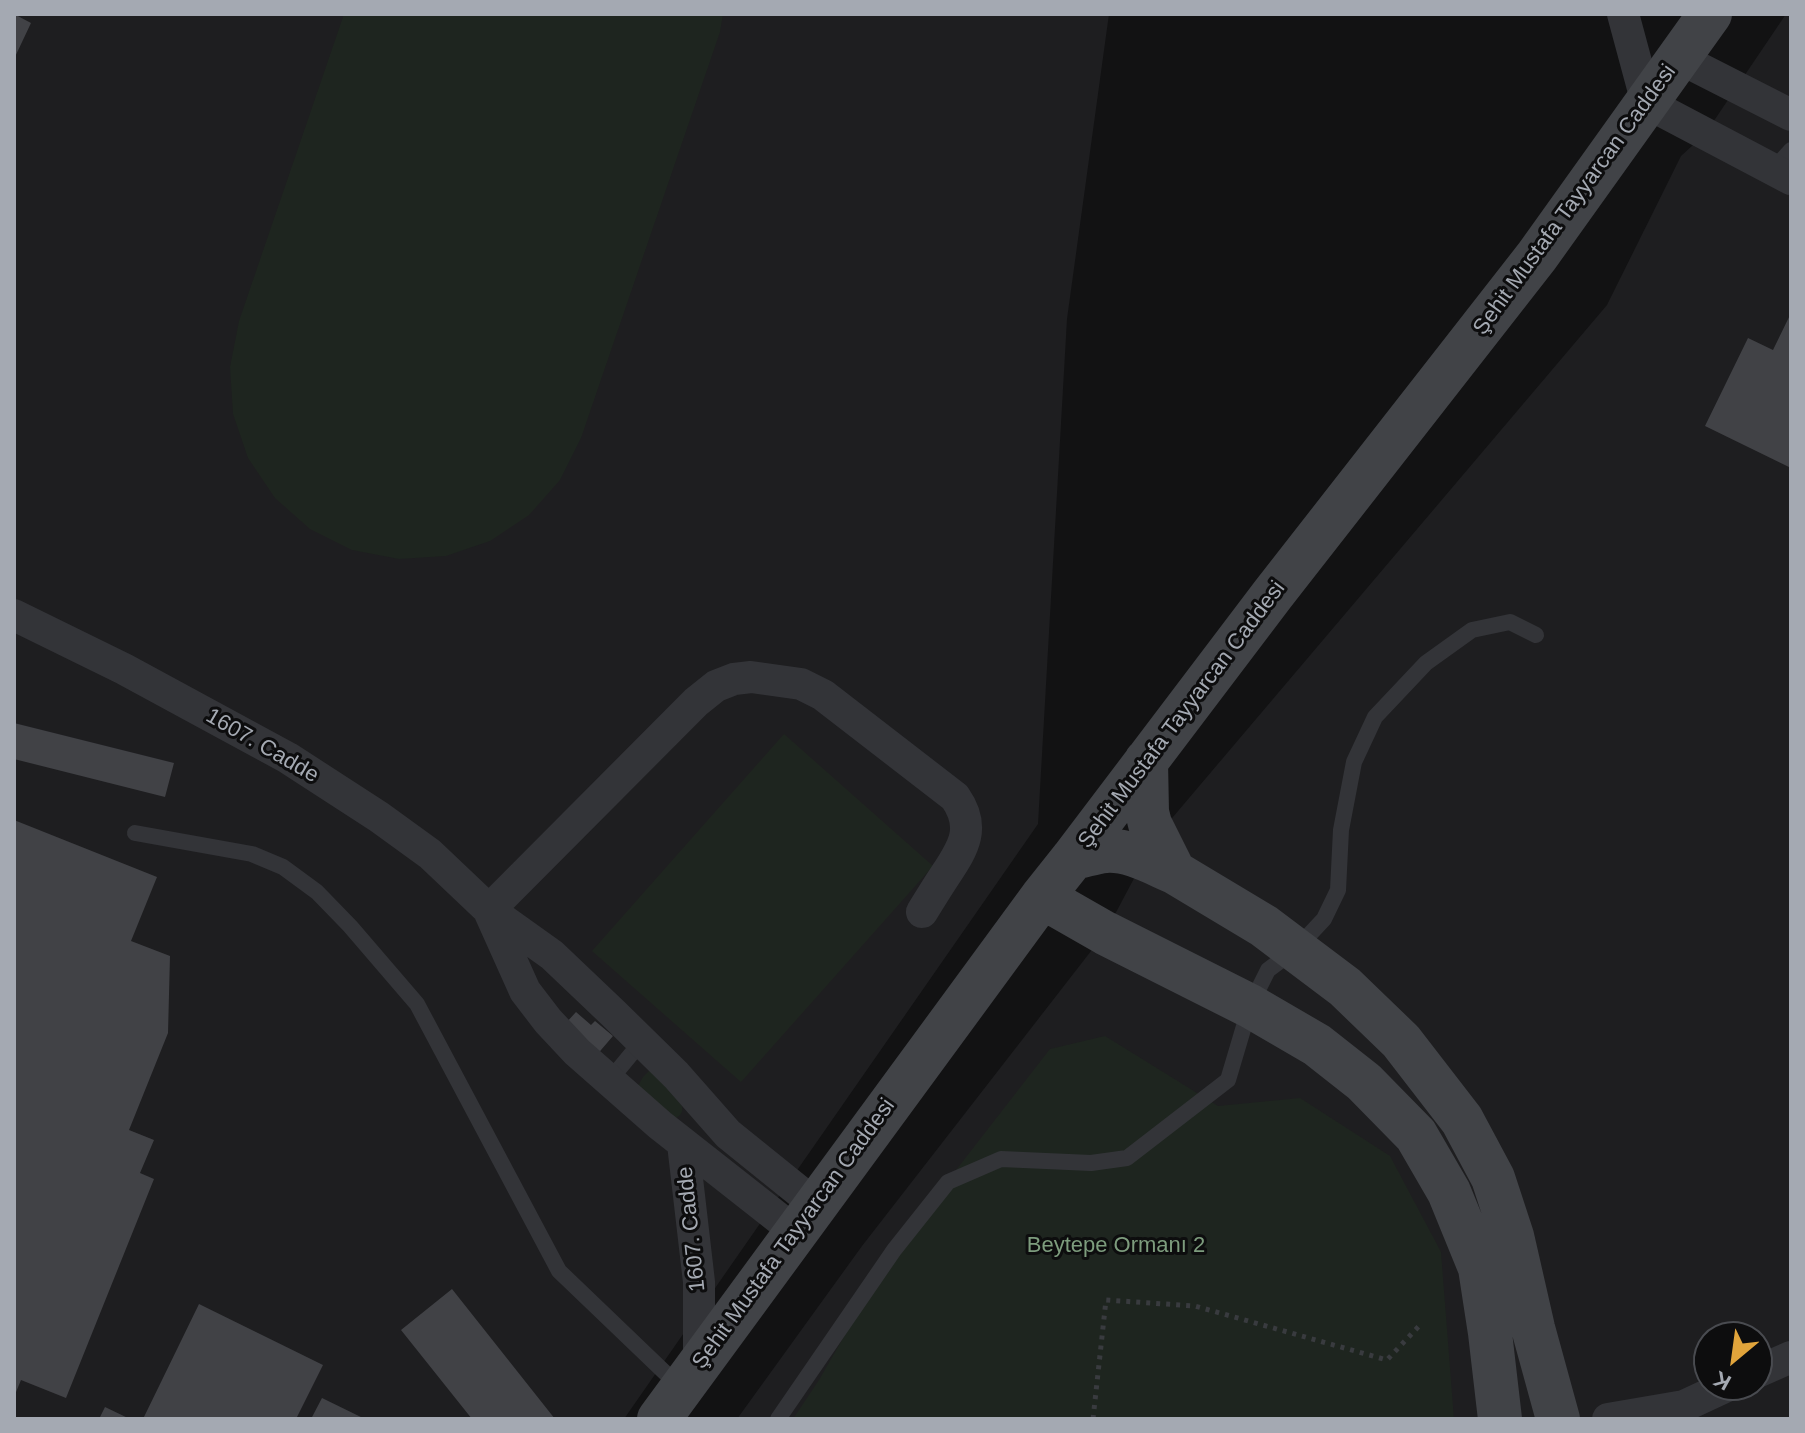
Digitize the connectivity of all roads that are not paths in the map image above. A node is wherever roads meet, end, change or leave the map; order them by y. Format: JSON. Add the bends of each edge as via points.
{"nodes":[{"id":1,"x":1623,"y":14,"type":"edge"},
{"id":2,"x":1710,"y":14,"type":"edge"},
{"id":3,"x":1679,"y":58,"type":"junction"},
{"id":4,"x":1647,"y":103,"type":"junction"},
{"id":5,"x":1791,"y":115,"type":"edge"},
{"id":6,"x":1785,"y":166,"type":"edge"},
{"id":7,"x":14,"y":615,"type":"edge"},
{"id":8,"x":1536,"y":635,"type":"dead end"},
{"id":9,"x":1146,"y":761,"type":"junction"},
{"id":10,"x":135,"y":833,"type":"dead end"},
{"id":11,"x":1073,"y":858,"type":"junction"},
{"id":12,"x":1174,"y":872,"type":"junction"},
{"id":13,"x":1042,"y":897,"type":"junction"},
{"id":14,"x":489,"y":910,"type":"junction"},
{"id":15,"x":922,"y":912,"type":"dead end"},
{"id":16,"x":1296,"y":949,"type":"junction"},
{"id":17,"x":1250,"y":1006,"type":"junction"},
{"id":18,"x":642,"y":1041,"type":"junction"},
{"id":19,"x":609,"y":1081,"type":"junction"},
{"id":20,"x":696,"y":1128,"type":"junction"},
{"id":21,"x":806,"y":1219,"type":"junction"},
{"id":22,"x":680,"y":1390,"type":"edge"},
{"id":23,"x":1696,"y":1401,"type":"edge"},
{"id":24,"x":1673,"y":1412,"type":"edge"},
{"id":25,"x":778,"y":1419,"type":"edge"},
{"id":26,"x":1500,"y":1419,"type":"edge"},
{"id":27,"x":1558,"y":1419,"type":"edge"},
{"id":28,"x":1608,"y":1419,"type":"edge"}],
"edges":[{"from":1,"to":4,"type":"street"},
{"from":2,"to":3,"type":"street","name":"Şehit Mustafa Tayyarcan Caddesi"},
{"from":3,"to":4,"type":"street","name":"Şehit Mustafa Tayyarcan Caddesi"},
{"from":3,"to":5,"type":"street"},
{"from":4,"to":6,"type":"street"},
{"from":4,"to":9,"type":"street","name":"Şehit Mustafa Tayyarcan Caddesi","via":[[1537,256]]},
{"from":7,"to":14,"type":"street","name":"1607. Cadde","via":[[288,758],[430,854]]},
{"from":8,"to":16,"type":"lane","via":[[1510,622],[1472,630],[1426,663],[1375,717],[1354,762],[1341,830],[1338,890],[1324,919]]},
{"from":9,"to":11,"type":"street","name":"Şehit Mustafa Tayyarcan Caddesi"},
{"from":9,"to":12,"type":"street","via":[[1150,824]]},
{"from":10,"to":22,"type":"lane","via":[[252,854],[283,867],[317,892],[417,1004],[559,1271]]},
{"from":11,"to":12,"type":"street","via":[[1120,851]]},
{"from":11,"to":13,"type":"street","name":"Şehit Mustafa Tayyarcan Caddesi"},
{"from":12,"to":16,"type":"street"},
{"from":13,"to":17,"type":"street"},
{"from":13,"to":21,"type":"street","name":"Şehit Mustafa Tayyarcan Caddesi"},
{"from":14,"to":15,"type":"street","via":[[696,702],[716,686],[751,677],[801,684],[823,695],[955,797],[966,819],[962,850]]},
{"from":14,"to":18,"type":"street","name":"1607. Cadde","via":[[552,955]]},
{"from":14,"to":19,"type":"street","name":"1607. Cadde","via":[[525,991]]},
{"from":16,"to":17,"type":"lane","via":[[1268,970]]},
{"from":16,"to":27,"type":"street","via":[[1401,1041],[1462,1120],[1493,1178],[1507,1221]]},
{"from":17,"to":25,"type":"lane","via":[[1228,1080],[1127,1158],[1091,1163],[1001,1159],[948,1182],[894,1250]]},
{"from":17,"to":26,"type":"street","via":[[1317,1045],[1364,1082],[1416,1135],[1449,1192],[1480,1268]]},
{"from":18,"to":19,"type":"lane"},
{"from":18,"to":20,"type":"street","name":"1607. Cadde","via":[[676,1075]]},
{"from":19,"to":20,"type":"street","name":"1607. Cadde"},
{"from":20,"to":21,"type":"street","name":"1607. Cadde","via":[[740,1145]]},
{"from":20,"to":22,"type":"street","name":"1607. Cadde","via":[[699,1282]]},
{"from":21,"to":22,"type":"street","name":"Şehit Mustafa Tayyarcan Caddesi"},
{"from":23,"to":24,"type":"street"},
{"from":24,"to":28,"type":"street"}]}
